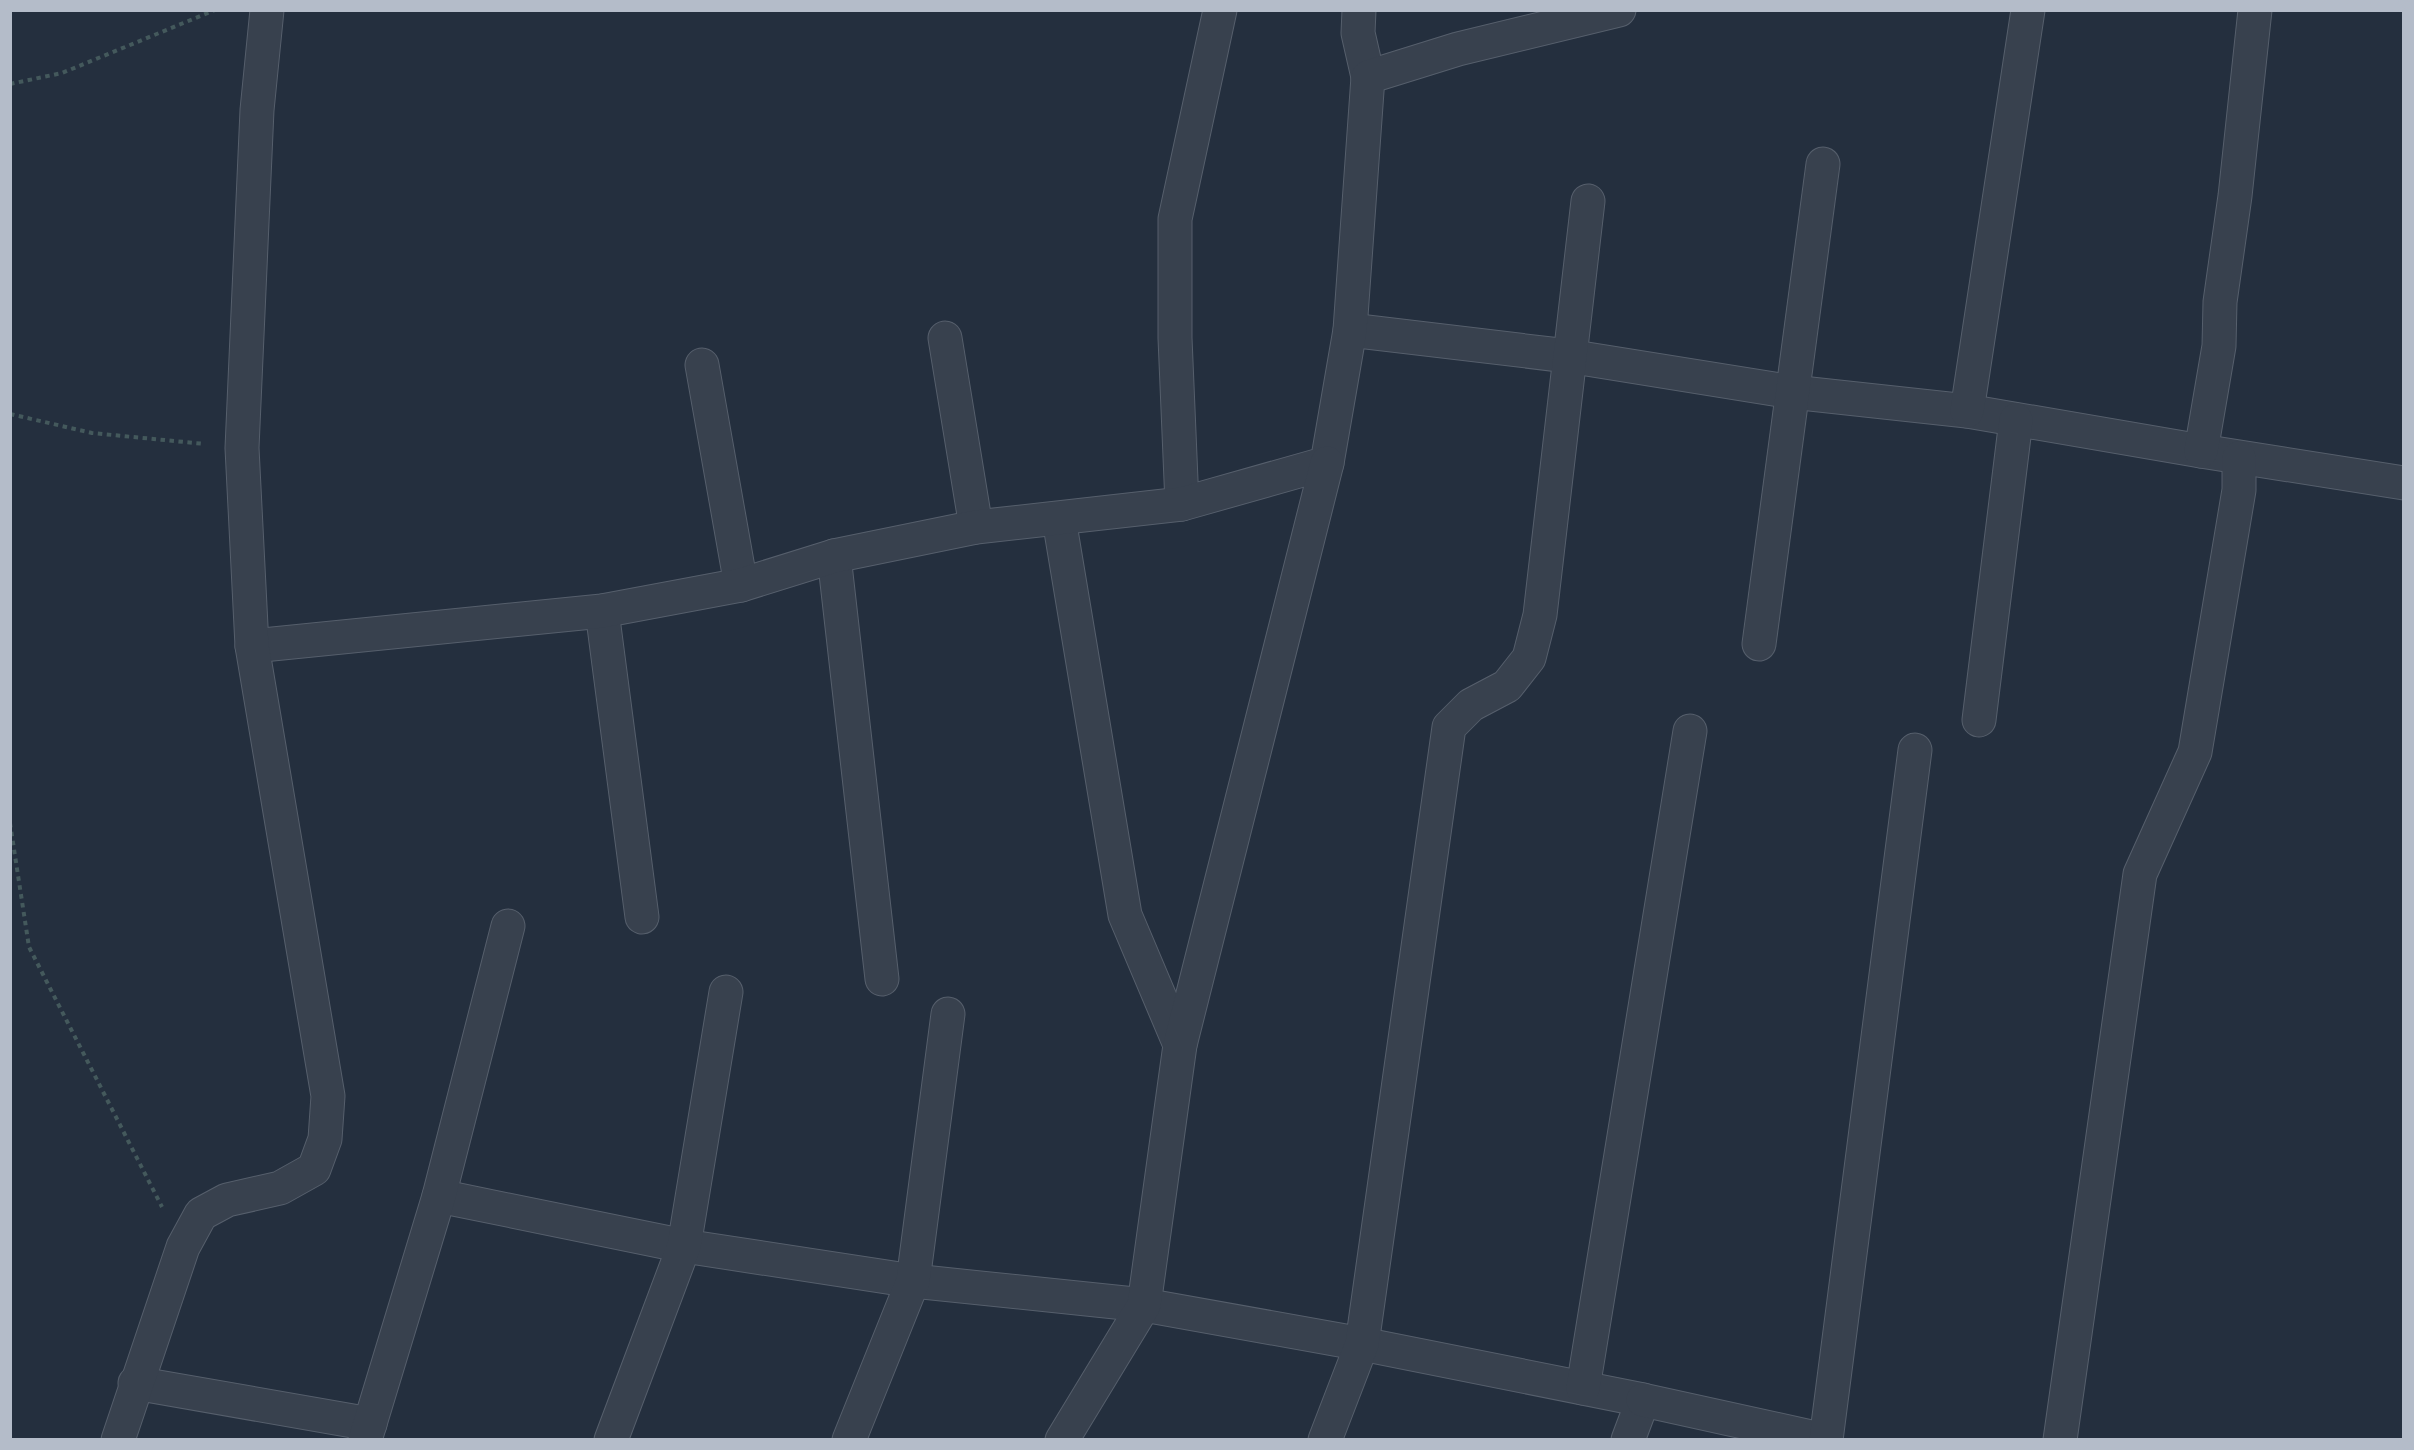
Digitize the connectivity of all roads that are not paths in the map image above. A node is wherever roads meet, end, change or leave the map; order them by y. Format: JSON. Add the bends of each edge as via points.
{"nodes":[{"id":1,"x":267,"y":10,"type":"edge"},
{"id":2,"x":1220,"y":10,"type":"edge"},
{"id":3,"x":1359,"y":10,"type":"edge"},
{"id":4,"x":1619,"y":10,"type":"edge"},
{"id":5,"x":2028,"y":10,"type":"edge"},
{"id":6,"x":2255,"y":10,"type":"edge"},
{"id":7,"x":1550,"y":18,"type":"edge"},
{"id":8,"x":1368,"y":77,"type":"junction"},
{"id":9,"x":1823,"y":164,"type":"dead end"},
{"id":10,"x":1588,"y":201,"type":"dead end"},
{"id":11,"x":1350,"y":330,"type":"junction"},
{"id":12,"x":945,"y":338,"type":"dead end"},
{"id":13,"x":1568,"y":356,"type":"junction"},
{"id":14,"x":702,"y":365,"type":"dead end"},
{"id":15,"x":1792,"y":393,"type":"junction"},
{"id":16,"x":1967,"y":411,"type":"junction"},
{"id":17,"x":2016,"y":420,"type":"junction"},
{"id":18,"x":2201,"y":451,"type":"junction"},
{"id":19,"x":2239,"y":458,"type":"junction"},
{"id":20,"x":1328,"y":463,"type":"junction"},
{"id":21,"x":2403,"y":483,"type":"edge"},
{"id":22,"x":1182,"y":504,"type":"junction"},
{"id":23,"x":1059,"y":519,"type":"junction"},
{"id":24,"x":976,"y":527,"type":"junction"},
{"id":25,"x":834,"y":556,"type":"junction"},
{"id":26,"x":741,"y":585,"type":"junction"},
{"id":27,"x":602,"y":610,"type":"junction"},
{"id":28,"x":1759,"y":644,"type":"dead end"},
{"id":29,"x":252,"y":646,"type":"junction"},
{"id":30,"x":1979,"y":720,"type":"dead end"},
{"id":31,"x":1690,"y":731,"type":"dead end"},
{"id":32,"x":1915,"y":750,"type":"dead end"},
{"id":33,"x":642,"y":917,"type":"dead end"},
{"id":34,"x":508,"y":926,"type":"dead end"},
{"id":35,"x":882,"y":979,"type":"dead end"},
{"id":36,"x":726,"y":992,"type":"dead end"},
{"id":37,"x":948,"y":1014,"type":"dead end"},
{"id":38,"x":1180,"y":1045,"type":"junction"},
{"id":39,"x":439,"y":1196,"type":"junction"},
{"id":40,"x":684,"y":1246,"type":"junction"},
{"id":41,"x":913,"y":1281,"type":"junction"},
{"id":42,"x":1144,"y":1305,"type":"junction"},
{"id":43,"x":1362,"y":1344,"type":"junction"},
{"id":44,"x":135,"y":1383,"type":"junction"},
{"id":45,"x":1583,"y":1388,"type":"junction"},
{"id":46,"x":1643,"y":1400,"type":"junction"},
{"id":47,"x":367,"y":1432,"type":"edge"},
{"id":48,"x":118,"y":1440,"type":"edge"},
{"id":49,"x":611,"y":1440,"type":"edge"},
{"id":50,"x":849,"y":1440,"type":"edge"},
{"id":51,"x":1062,"y":1440,"type":"edge"},
{"id":52,"x":1325,"y":1440,"type":"edge"},
{"id":53,"x":1628,"y":1440,"type":"edge"},
{"id":54,"x":1825,"y":1440,"type":"edge"},
{"id":55,"x":2060,"y":1440,"type":"edge"}],
"edges":[{"from":1,"to":29,"type":"street","via":[[257,110],[242,448]]},
{"from":2,"to":22,"type":"street","via":[[1175,219]]},
{"from":3,"to":8,"type":"street","via":[[1358,33]]},
{"from":4,"to":7,"type":"street"},
{"from":5,"to":16,"type":"street"},
{"from":6,"to":18,"type":"street","via":[[2220,303],[2219,346]]},
{"from":7,"to":8,"type":"street"},
{"from":8,"to":11,"type":"street"},
{"from":9,"to":15,"type":"street"},
{"from":10,"to":13,"type":"street"},
{"from":11,"to":13,"type":"street"},
{"from":11,"to":20,"type":"street"},
{"from":12,"to":24,"type":"street"},
{"from":13,"to":15,"type":"street"},
{"from":13,"to":43,"type":"street","via":[[1540,615],[1529,658],[1507,686],[1471,705],[1449,727]]},
{"from":14,"to":26,"type":"street"},
{"from":15,"to":16,"type":"street"},
{"from":15,"to":28,"type":"street"},
{"from":16,"to":17,"type":"street"},
{"from":17,"to":18,"type":"street"},
{"from":17,"to":30,"type":"street"},
{"from":18,"to":19,"type":"street"},
{"from":19,"to":21,"type":"street"},
{"from":19,"to":55,"type":"street","via":[[2239,490],[2195,752],[2140,874]]},
{"from":20,"to":22,"type":"street"},
{"from":20,"to":38,"type":"street"},
{"from":22,"to":23,"type":"street"},
{"from":23,"to":24,"type":"street"},
{"from":23,"to":38,"type":"street","via":[[1125,915]]},
{"from":24,"to":25,"type":"street"},
{"from":25,"to":26,"type":"street"},
{"from":25,"to":35,"type":"street"},
{"from":26,"to":27,"type":"street"},
{"from":27,"to":29,"type":"street"},
{"from":27,"to":33,"type":"street"},
{"from":29,"to":44,"type":"street","via":[[327,1085],[325,1139],[315,1169],[280,1188],[227,1200],[201,1214],[183,1247]]},
{"from":31,"to":45,"type":"street"},
{"from":32,"to":54,"type":"street"},
{"from":34,"to":39,"type":"street"},
{"from":36,"to":40,"type":"street"},
{"from":37,"to":41,"type":"street"},
{"from":38,"to":42,"type":"street"},
{"from":39,"to":40,"type":"street"},
{"from":39,"to":47,"type":"street"},
{"from":40,"to":41,"type":"street"},
{"from":40,"to":49,"type":"street"},
{"from":41,"to":42,"type":"street"},
{"from":41,"to":50,"type":"street"},
{"from":42,"to":43,"type":"street"},
{"from":42,"to":51,"type":"street"},
{"from":43,"to":45,"type":"street"},
{"from":43,"to":52,"type":"street"},
{"from":44,"to":47,"type":"street"},
{"from":44,"to":48,"type":"street"},
{"from":45,"to":46,"type":"street"},
{"from":46,"to":53,"type":"street"},
{"from":46,"to":54,"type":"street"}]}
